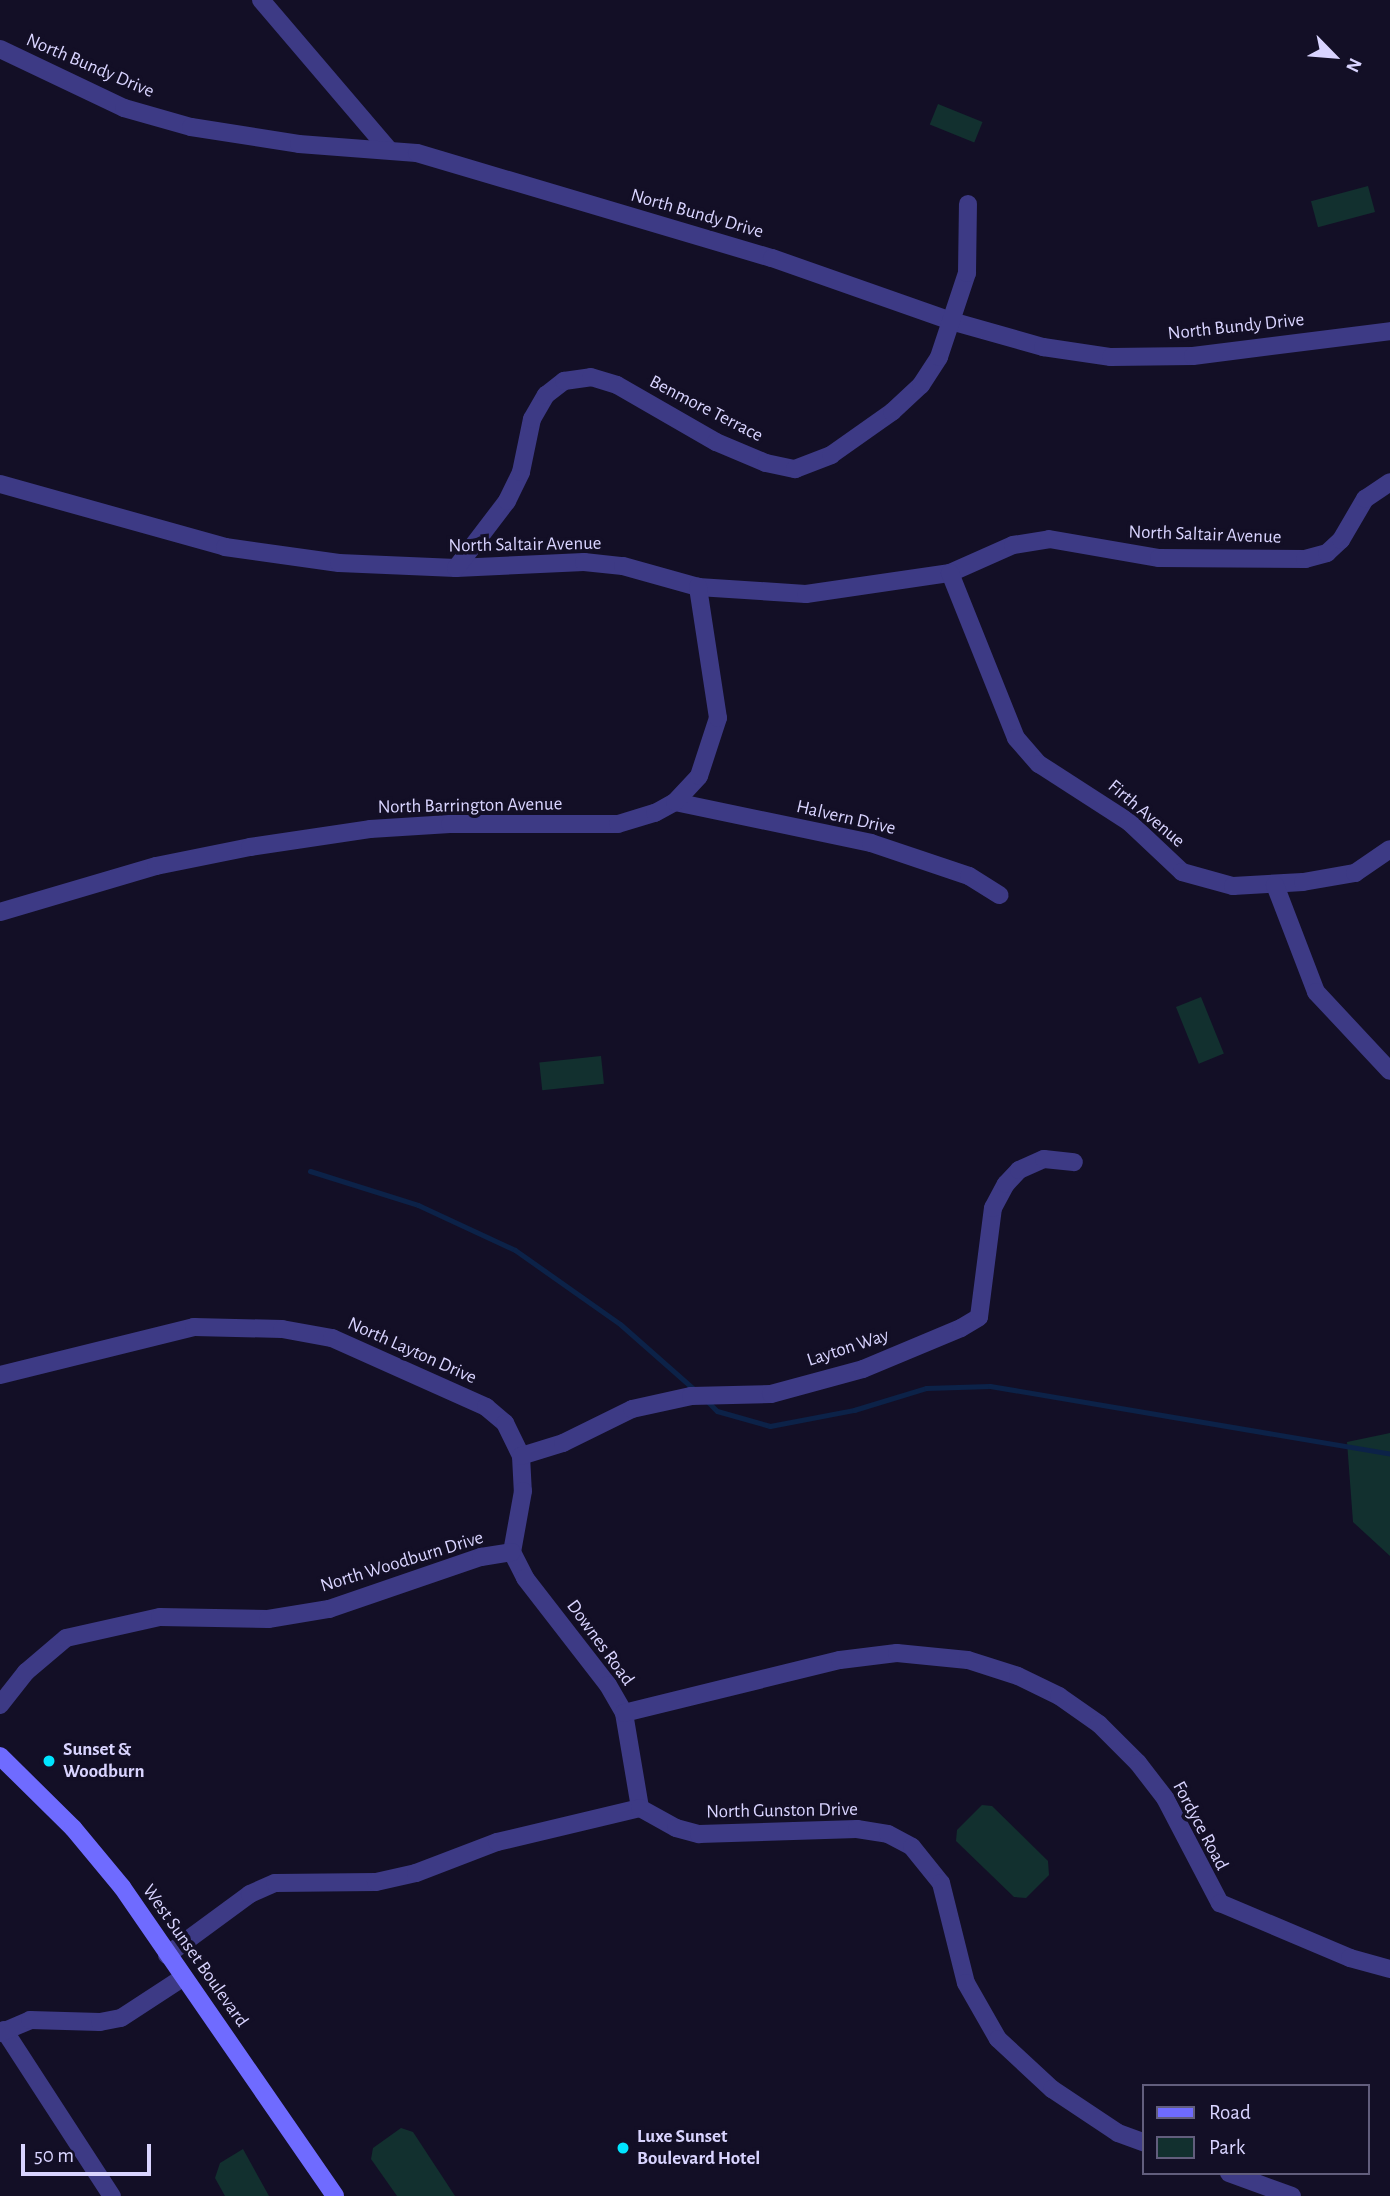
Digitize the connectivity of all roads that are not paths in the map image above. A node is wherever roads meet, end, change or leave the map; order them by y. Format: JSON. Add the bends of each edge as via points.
{"nodes":[{"id":1,"x":261,"y":0,"type":"edge"},
{"id":2,"x":0,"y":50,"type":"edge"},
{"id":3,"x":389,"y":150,"type":"junction"},
{"id":4,"x":968,"y":204,"type":"dead end"},
{"id":5,"x":951,"y":321,"type":"junction"},
{"id":6,"x":1390,"y":331,"type":"edge"},
{"id":7,"x":1390,"y":482,"type":"edge"},
{"id":8,"x":0,"y":484,"type":"edge"},
{"id":9,"x":456,"y":568,"type":"junction"},
{"id":10,"x":950,"y":573,"type":"junction"},
{"id":11,"x":698,"y":587,"type":"junction"},
{"id":12,"x":675,"y":802,"type":"junction"},
{"id":13,"x":1390,"y":849,"type":"edge"},
{"id":14,"x":1275,"y":885,"type":"junction"},
{"id":15,"x":1000,"y":895,"type":"dead end"},
{"id":16,"x":0,"y":912,"type":"edge"},
{"id":17,"x":1390,"y":1071,"type":"edge"},
{"id":18,"x":1074,"y":1162,"type":"dead end"},
{"id":19,"x":0,"y":1375,"type":"edge"},
{"id":20,"x":521,"y":1456,"type":"junction"},
{"id":21,"x":512,"y":1552,"type":"junction"},
{"id":22,"x":0,"y":1705,"type":"edge"},
{"id":23,"x":624,"y":1713,"type":"junction"},
{"id":24,"x":0,"y":1756,"type":"edge"},
{"id":25,"x":640,"y":1808,"type":"junction"},
{"id":26,"x":167,"y":1955,"type":"junction"},
{"id":27,"x":1390,"y":1969,"type":"edge"},
{"id":28,"x":184,"y":1977,"type":"junction"},
{"id":29,"x":2,"y":2031,"type":"edge"},
{"id":30,"x":1142,"y":2142,"type":"edge"},
{"id":31,"x":1234,"y":2175,"type":"edge"},
{"id":32,"x":112,"y":2196,"type":"edge"},
{"id":33,"x":335,"y":2196,"type":"edge"},
{"id":34,"x":1292,"y":2196,"type":"edge"}],
"edges":[{"from":1,"to":3,"type":"street"},
{"from":2,"to":3,"type":"street","name":"North Bundy Drive","via":[[124,108],[191,127],[299,144]]},
{"from":3,"to":5,"type":"street","name":"North Bundy Drive","via":[[417,153],[772,258]]},
{"from":4,"to":5,"type":"street","name":"Benmore Terrace","via":[[967,273]]},
{"from":5,"to":6,"type":"street","name":"North Bundy Drive","via":[[1044,347],[1111,356],[1193,356]]},
{"from":5,"to":9,"type":"street","name":"Benmore Terrace","via":[[939,357],[921,385],[892,412],[831,455],[795,469],[716,442],[617,385],[591,377],[564,381],[546,396],[532,419],[521,472],[507,501]]},
{"from":7,"to":10,"type":"street","name":"North Saltair Avenue","via":[[1365,499],[1341,540],[1327,553],[1305,559],[1159,558],[1049,540],[1013,545]]},
{"from":8,"to":9,"type":"street","name":"North Saltair Avenue","via":[[225,547],[339,563]]},
{"from":9,"to":11,"type":"street","name":"North Saltair Avenue","via":[[584,562],[623,566]]},
{"from":10,"to":11,"type":"street","name":"North Saltair Avenue","via":[[806,594]]},
{"from":10,"to":14,"type":"street","name":"Firth Avenue","via":[[1002,710],[1016,738],[1040,764],[1129,822],[1182,872],[1233,886]]},
{"from":11,"to":12,"type":"street","name":"North Barrington Avenue","via":[[718,718],[699,776]]},
{"from":12,"to":15,"type":"street","name":"Halvern Drive","via":[[871,844],[969,876]]},
{"from":12,"to":16,"type":"street","name":"North Barrington Avenue","via":[[618,824],[370,829],[250,847],[156,866]]},
{"from":13,"to":14,"type":"street","name":"Firth Avenue","via":[[1355,873]]},
{"from":14,"to":17,"type":"street","via":[[1316,992]]},
{"from":18,"to":20,"type":"street","name":"Layton Way","via":[[1044,1159],[1019,1170],[1006,1184],[993,1208],[979,1317],[961,1328],[863,1369],[771,1394],[691,1396],[632,1409],[563,1443]]},
{"from":19,"to":20,"type":"street","name":"North Layton Drive","via":[[194,1327],[282,1329],[332,1338],[486,1407],[505,1423]]},
{"from":20,"to":21,"type":"street","name":"North Layton Drive","via":[[523,1491]]},
{"from":21,"to":22,"type":"street","name":"North Woodburn Drive","via":[[481,1557],[329,1609],[268,1619],[160,1617],[66,1637],[26,1672]]},
{"from":21,"to":23,"type":"street","name":"Downes Road","via":[[525,1578],[608,1685]]},
{"from":23,"to":25,"type":"street","name":"Downes Road"},
{"from":23,"to":27,"type":"street","name":"Fordyce Road","via":[[840,1660],[897,1653],[968,1660],[1018,1676],[1059,1696],[1099,1724],[1138,1763],[1165,1798],[1220,1903],[1350,1958]]},
{"from":24,"to":26,"type":"main road","name":"West Sunset Boulevard","via":[[73,1828],[122,1887]]},
{"from":25,"to":26,"type":"street","via":[[497,1842],[416,1873],[376,1882],[275,1883],[250,1894]]},
{"from":25,"to":30,"type":"street","name":"North Gunston Drive","via":[[676,1828],[699,1834],[857,1829],[888,1834],[912,1847],[942,1883],[966,1983],[998,2039],[1019,2062],[1073,2104],[1118,2133]]},
{"from":26,"to":28,"type":"main road","name":"West Sunset Boulevard"},
{"from":28,"to":29,"type":"street","via":[[121,2018],[100,2022],[30,2020]]},
{"from":28,"to":33,"type":"main road","name":"West Sunset Boulevard"},
{"from":29,"to":32,"type":"street"},
{"from":31,"to":34,"type":"street"}]}
